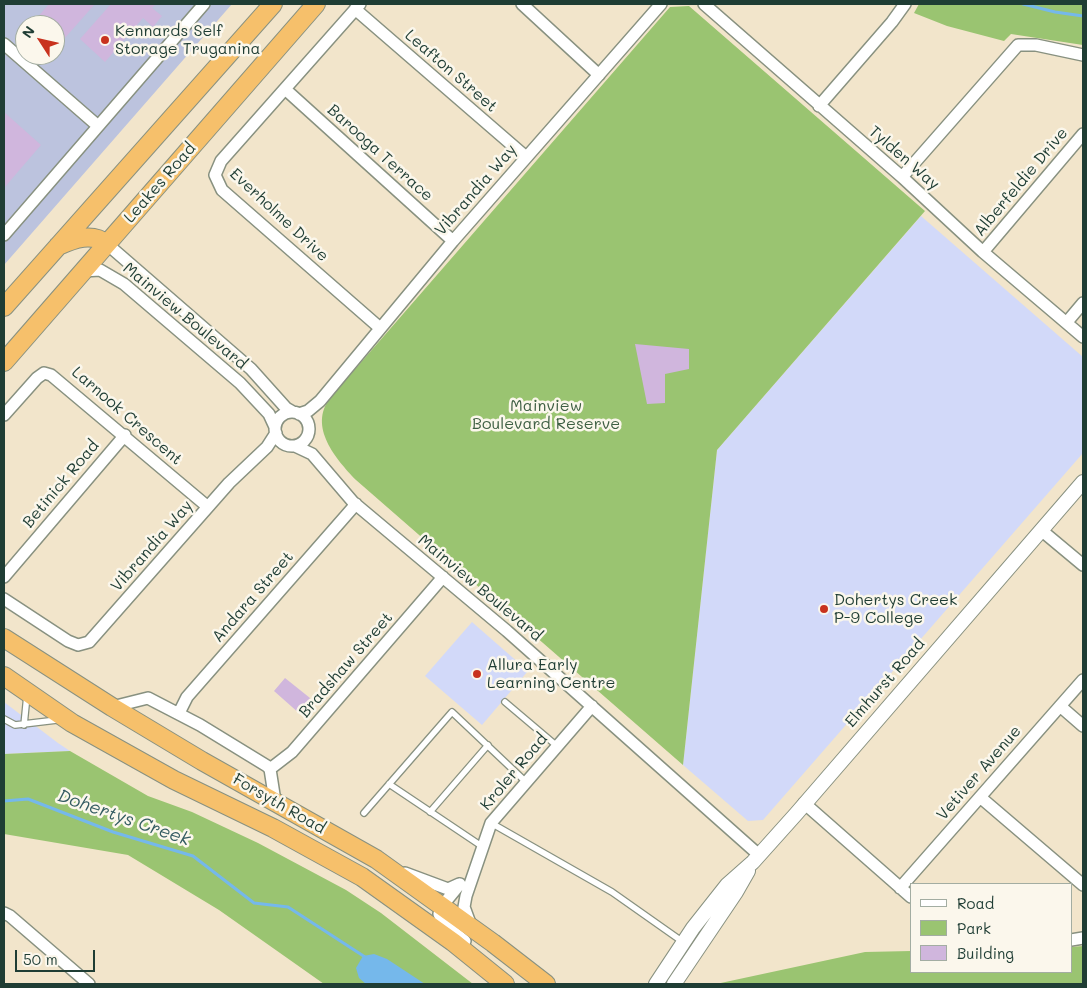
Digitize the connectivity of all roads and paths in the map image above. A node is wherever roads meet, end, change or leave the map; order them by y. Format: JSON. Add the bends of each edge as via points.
{"nodes":[{"id":1,"x":204,"y":4,"type":"edge"},
{"id":2,"x":273,"y":4,"type":"edge"},
{"id":3,"x":316,"y":4,"type":"edge"},
{"id":4,"x":522,"y":4,"type":"edge"},
{"id":5,"x":661,"y":4,"type":"edge"},
{"id":6,"x":704,"y":4,"type":"edge"},
{"id":7,"x":900,"y":5,"type":"edge"},
{"id":8,"x":357,"y":7,"type":"edge"},
{"id":9,"x":4,"y":44,"type":"edge"},
{"id":10,"x":1083,"y":55,"type":"edge"},
{"id":11,"x":599,"y":74,"type":"junction"},
{"id":12,"x":285,"y":89,"type":"junction"},
{"id":13,"x":820,"y":106,"type":"junction"},
{"id":14,"x":98,"y":126,"type":"junction"},
{"id":15,"x":1083,"y":134,"type":"edge"},
{"id":16,"x":526,"y":157,"type":"junction"},
{"id":17,"x":902,"y":177,"type":"junction"},
{"id":18,"x":4,"y":235,"type":"edge"},
{"id":19,"x":453,"y":241,"type":"junction"},
{"id":20,"x":107,"y":244,"type":"junction"},
{"id":21,"x":55,"y":247,"type":"junction"},
{"id":22,"x":983,"y":252,"type":"junction"},
{"id":23,"x":83,"y":272,"type":"junction"},
{"id":24,"x":1083,"y":304,"type":"edge"},
{"id":25,"x":4,"y":307,"type":"edge"},
{"id":26,"x":1067,"y":322,"type":"junction"},
{"id":27,"x":380,"y":328,"type":"junction"},
{"id":28,"x":1083,"y":337,"type":"edge"},
{"id":29,"x":4,"y":362,"type":"edge"},
{"id":30,"x":320,"y":401,"type":"junction"},
{"id":31,"x":296,"y":413,"type":"junction"},
{"id":32,"x":4,"y":415,"type":"edge"},
{"id":33,"x":309,"y":429,"type":"junction"},
{"id":34,"x":276,"y":430,"type":"junction"},
{"id":35,"x":124,"y":435,"type":"junction"},
{"id":36,"x":291,"y":446,"type":"junction"},
{"id":37,"x":319,"y":462,"type":"junction"},
{"id":38,"x":246,"y":468,"type":"junction"},
{"id":39,"x":1083,"y":482,"type":"edge"},
{"id":40,"x":356,"y":504,"type":"junction"},
{"id":41,"x":208,"y":507,"type":"junction"},
{"id":42,"x":1041,"y":530,"type":"junction"},
{"id":43,"x":1083,"y":565,"type":"edge"},
{"id":44,"x":4,"y":577,"type":"edge"},
{"id":45,"x":443,"y":577,"type":"junction"},
{"id":46,"x":4,"y":599,"type":"edge"},
{"id":47,"x":4,"y":638,"type":"edge"},
{"id":48,"x":4,"y":676,"type":"edge"},
{"id":49,"x":1083,"y":680,"type":"edge"},
{"id":50,"x":27,"y":692,"type":"junction"},
{"id":51,"x":505,"y":702,"type":"dead end"},
{"id":52,"x":592,"y":706,"type":"junction"},
{"id":53,"x":1060,"y":706,"type":"junction"},
{"id":54,"x":112,"y":707,"type":"junction"},
{"id":55,"x":179,"y":713,"type":"junction"},
{"id":56,"x":4,"y":719,"type":"edge"},
{"id":57,"x":72,"y":723,"type":"junction"},
{"id":58,"x":24,"y":725,"type":"junction"},
{"id":59,"x":1083,"y":726,"type":"edge"},
{"id":60,"x":488,"y":745,"type":"junction"},
{"id":61,"x":557,"y":746,"type":"junction"},
{"id":62,"x":270,"y":769,"type":"junction"},
{"id":63,"x":526,"y":782,"type":"junction"},
{"id":64,"x":389,"y":784,"type":"junction"},
{"id":65,"x":980,"y":797,"type":"junction"},
{"id":66,"x":275,"y":801,"type":"junction"},
{"id":67,"x":804,"y":803,"type":"junction"},
{"id":68,"x":430,"y":812,"type":"junction"},
{"id":69,"x":364,"y":813,"type":"dead end"},
{"id":70,"x":492,"y":823,"type":"junction"},
{"id":71,"x":483,"y":847,"type":"junction"},
{"id":72,"x":756,"y":858,"type":"junction"},
{"id":73,"x":376,"y":859,"type":"junction"},
{"id":74,"x":476,"y":866,"type":"junction"},
{"id":75,"x":460,"y":884,"type":"junction"},
{"id":76,"x":1083,"y":885,"type":"edge"},
{"id":77,"x":900,"y":888,"type":"junction"},
{"id":78,"x":910,"y":896,"type":"edge"},
{"id":79,"x":442,"y":906,"type":"junction"},
{"id":80,"x":4,"y":913,"type":"edge"},
{"id":81,"x":472,"y":927,"type":"junction"},
{"id":82,"x":683,"y":942,"type":"junction"},
{"id":83,"x":89,"y":984,"type":"edge"},
{"id":84,"x":505,"y":984,"type":"edge"},
{"id":85,"x":510,"y":984,"type":"edge"},
{"id":86,"x":546,"y":984,"type":"edge"},
{"id":87,"x":656,"y":984,"type":"edge"},
{"id":88,"x":674,"y":984,"type":"edge"}],
"edges":[{"from":1,"to":14,"type":"street"},
{"from":2,"to":21,"type":"highway"},
{"from":3,"to":20,"type":"highway","name":"Leakes Road"},
{"from":4,"to":11,"type":"street"},
{"from":5,"to":11,"type":"street","name":"Vibrandia Way"},
{"from":6,"to":13,"type":"street","name":"Tylden Way"},
{"from":7,"to":13,"type":"street"},
{"from":8,"to":12,"type":"street","name":"Everholme Drive"},
{"from":8,"to":16,"type":"street","name":"Leafton Street"},
{"from":9,"to":14,"type":"street"},
{"from":10,"to":17,"type":"street","via":[[1036,45],[1018,45]]},
{"from":11,"to":16,"type":"street","name":"Vibrandia Way"},
{"from":12,"to":19,"type":"street","name":"Barooga Terrace"},
{"from":12,"to":27,"type":"street","name":"Everholme Drive","via":[[222,161],[215,173],[217,183]]},
{"from":13,"to":17,"type":"street","name":"Tylden Way"},
{"from":14,"to":18,"type":"street"},
{"from":15,"to":22,"type":"street","name":"Alberfeldie Drive"},
{"from":16,"to":19,"type":"street","name":"Vibrandia Way"},
{"from":17,"to":22,"type":"street","name":"Tylden Way"},
{"from":19,"to":27,"type":"street","name":"Vibrandia Way"},
{"from":20,"to":21,"type":"highway","via":[[95,237]]},
{"from":20,"to":23,"type":"highway","name":"Leakes Road"},
{"from":20,"to":31,"type":"street","name":"Mainview Boulevard","via":[[251,369],[286,408]]},
{"from":21,"to":25,"type":"highway"},
{"from":22,"to":26,"type":"street","name":"Tylden Way"},
{"from":23,"to":29,"type":"highway","name":"Leakes Road"},
{"from":23,"to":34,"type":"street","name":"Mainview Boulevard","via":[[100,270],[124,284],[240,383],[269,414]]},
{"from":24,"to":26,"type":"street"},
{"from":26,"to":28,"type":"street","name":"Tylden Way"},
{"from":27,"to":30,"type":"street","name":"Vibrandia Way"},
{"from":30,"to":31,"type":"street","name":"Vibrandia Way","via":[[308,411]]},
{"from":30,"to":33,"type":"street","name":"Vibrandia Way"},
{"from":31,"to":33,"type":"street","via":[[306,418]]},
{"from":31,"to":34,"type":"street","via":[[281,416]]},
{"from":32,"to":35,"type":"street","name":"Larnook Crescent","via":[[37,378],[44,374],[52,375]]},
{"from":33,"to":36,"type":"street","via":[[304,441]]},
{"from":33,"to":37,"type":"street","name":"Mainview Boulevard","via":[[310,444]]},
{"from":34,"to":36,"type":"street","via":[[281,442]]},
{"from":34,"to":38,"type":"street","name":"Vibrandia Way","via":[[268,447]]},
{"from":35,"to":41,"type":"street","name":"Larnook Crescent"},
{"from":35,"to":44,"type":"street","name":"Betinick Road"},
{"from":36,"to":37,"type":"street","name":"Mainview Boulevard","via":[[312,454]]},
{"from":36,"to":38,"type":"street","name":"Vibrandia Way","via":[[272,452]]},
{"from":37,"to":40,"type":"street","name":"Mainview Boulevard"},
{"from":38,"to":41,"type":"street","name":"Vibrandia Way"},
{"from":39,"to":42,"type":"street","name":"Elmhurst Road"},
{"from":40,"to":45,"type":"street","name":"Mainview Boulevard"},
{"from":40,"to":55,"type":"street","name":"Andara Street","via":[[187,697]]},
{"from":41,"to":46,"type":"street","name":"Vibrandia Way","via":[[96,637],[84,645],[68,641]]},
{"from":42,"to":43,"type":"street"},
{"from":42,"to":67,"type":"street","name":"Elmhurst Road"},
{"from":45,"to":52,"type":"street","name":"Mainview Boulevard"},
{"from":45,"to":62,"type":"street","name":"Bradshaw Street","via":[[292,752]]},
{"from":47,"to":54,"type":"highway","name":"Forsyth Road"},
{"from":48,"to":50,"type":"highway","name":"Forsyth Road"},
{"from":49,"to":53,"type":"street","name":"Vetiver Avenue"},
{"from":50,"to":57,"type":"highway","name":"Forsyth Road"},
{"from":50,"to":58,"type":"lane"},
{"from":51,"to":61,"type":"lane"},
{"from":52,"to":61,"type":"street","name":"Kroler Road"},
{"from":52,"to":72,"type":"street","name":"Mainview Boulevard"},
{"from":53,"to":59,"type":"street"},
{"from":53,"to":65,"type":"street","name":"Vetiver Avenue"},
{"from":54,"to":55,"type":"street","via":[[148,698]]},
{"from":54,"to":66,"type":"highway","name":"Forsyth Road"},
{"from":55,"to":62,"type":"street"},
{"from":56,"to":58,"type":"lane","via":[[15,725]]},
{"from":57,"to":58,"type":"lane","via":[[51,720]]},
{"from":57,"to":84,"type":"highway","name":"Forsyth Road","via":[[174,780],[274,828],[362,877]]},
{"from":60,"to":63,"type":"lane"},
{"from":60,"to":64,"type":"lane","via":[[452,712]]},
{"from":60,"to":68,"type":"lane"},
{"from":61,"to":63,"type":"street","name":"Kroler Road"},
{"from":62,"to":66,"type":"street"},
{"from":63,"to":70,"type":"street","name":"Kroler Road"},
{"from":64,"to":68,"type":"lane"},
{"from":64,"to":69,"type":"lane"},
{"from":65,"to":76,"type":"street"},
{"from":65,"to":77,"type":"street","name":"Vetiver Avenue"},
{"from":66,"to":73,"type":"highway","name":"Forsyth Road"},
{"from":67,"to":72,"type":"street","name":"Elmhurst Road"},
{"from":67,"to":77,"type":"street"},
{"from":68,"to":71,"type":"lane"},
{"from":70,"to":71,"type":"street","name":"Kroler Road"},
{"from":70,"to":82,"type":"lane","via":[[612,892]]},
{"from":71,"to":74,"type":"street","name":"Kroler Road"},
{"from":72,"to":82,"type":"street","name":"Elmhurst Road","via":[[727,885]]},
{"from":72,"to":88,"type":"street","name":"Elmhurst Road"},
{"from":73,"to":75,"type":"street","via":[[405,874],[448,889]]},
{"from":73,"to":79,"type":"highway","name":"Forsyth Road"},
{"from":74,"to":75,"type":"street"},
{"from":74,"to":81,"type":"street","name":"Kroler Road","via":[[464,907]]},
{"from":75,"to":79,"type":"street"},
{"from":77,"to":78,"type":"street"},
{"from":79,"to":81,"type":"highway","name":"Forsyth Road"},
{"from":79,"to":85,"type":"street","via":[[439,914],[444,924]]},
{"from":80,"to":83,"type":"street"},
{"from":81,"to":86,"type":"highway","name":"Forsyth Road"},
{"from":82,"to":87,"type":"street","name":"Elmhurst Road"}]}
